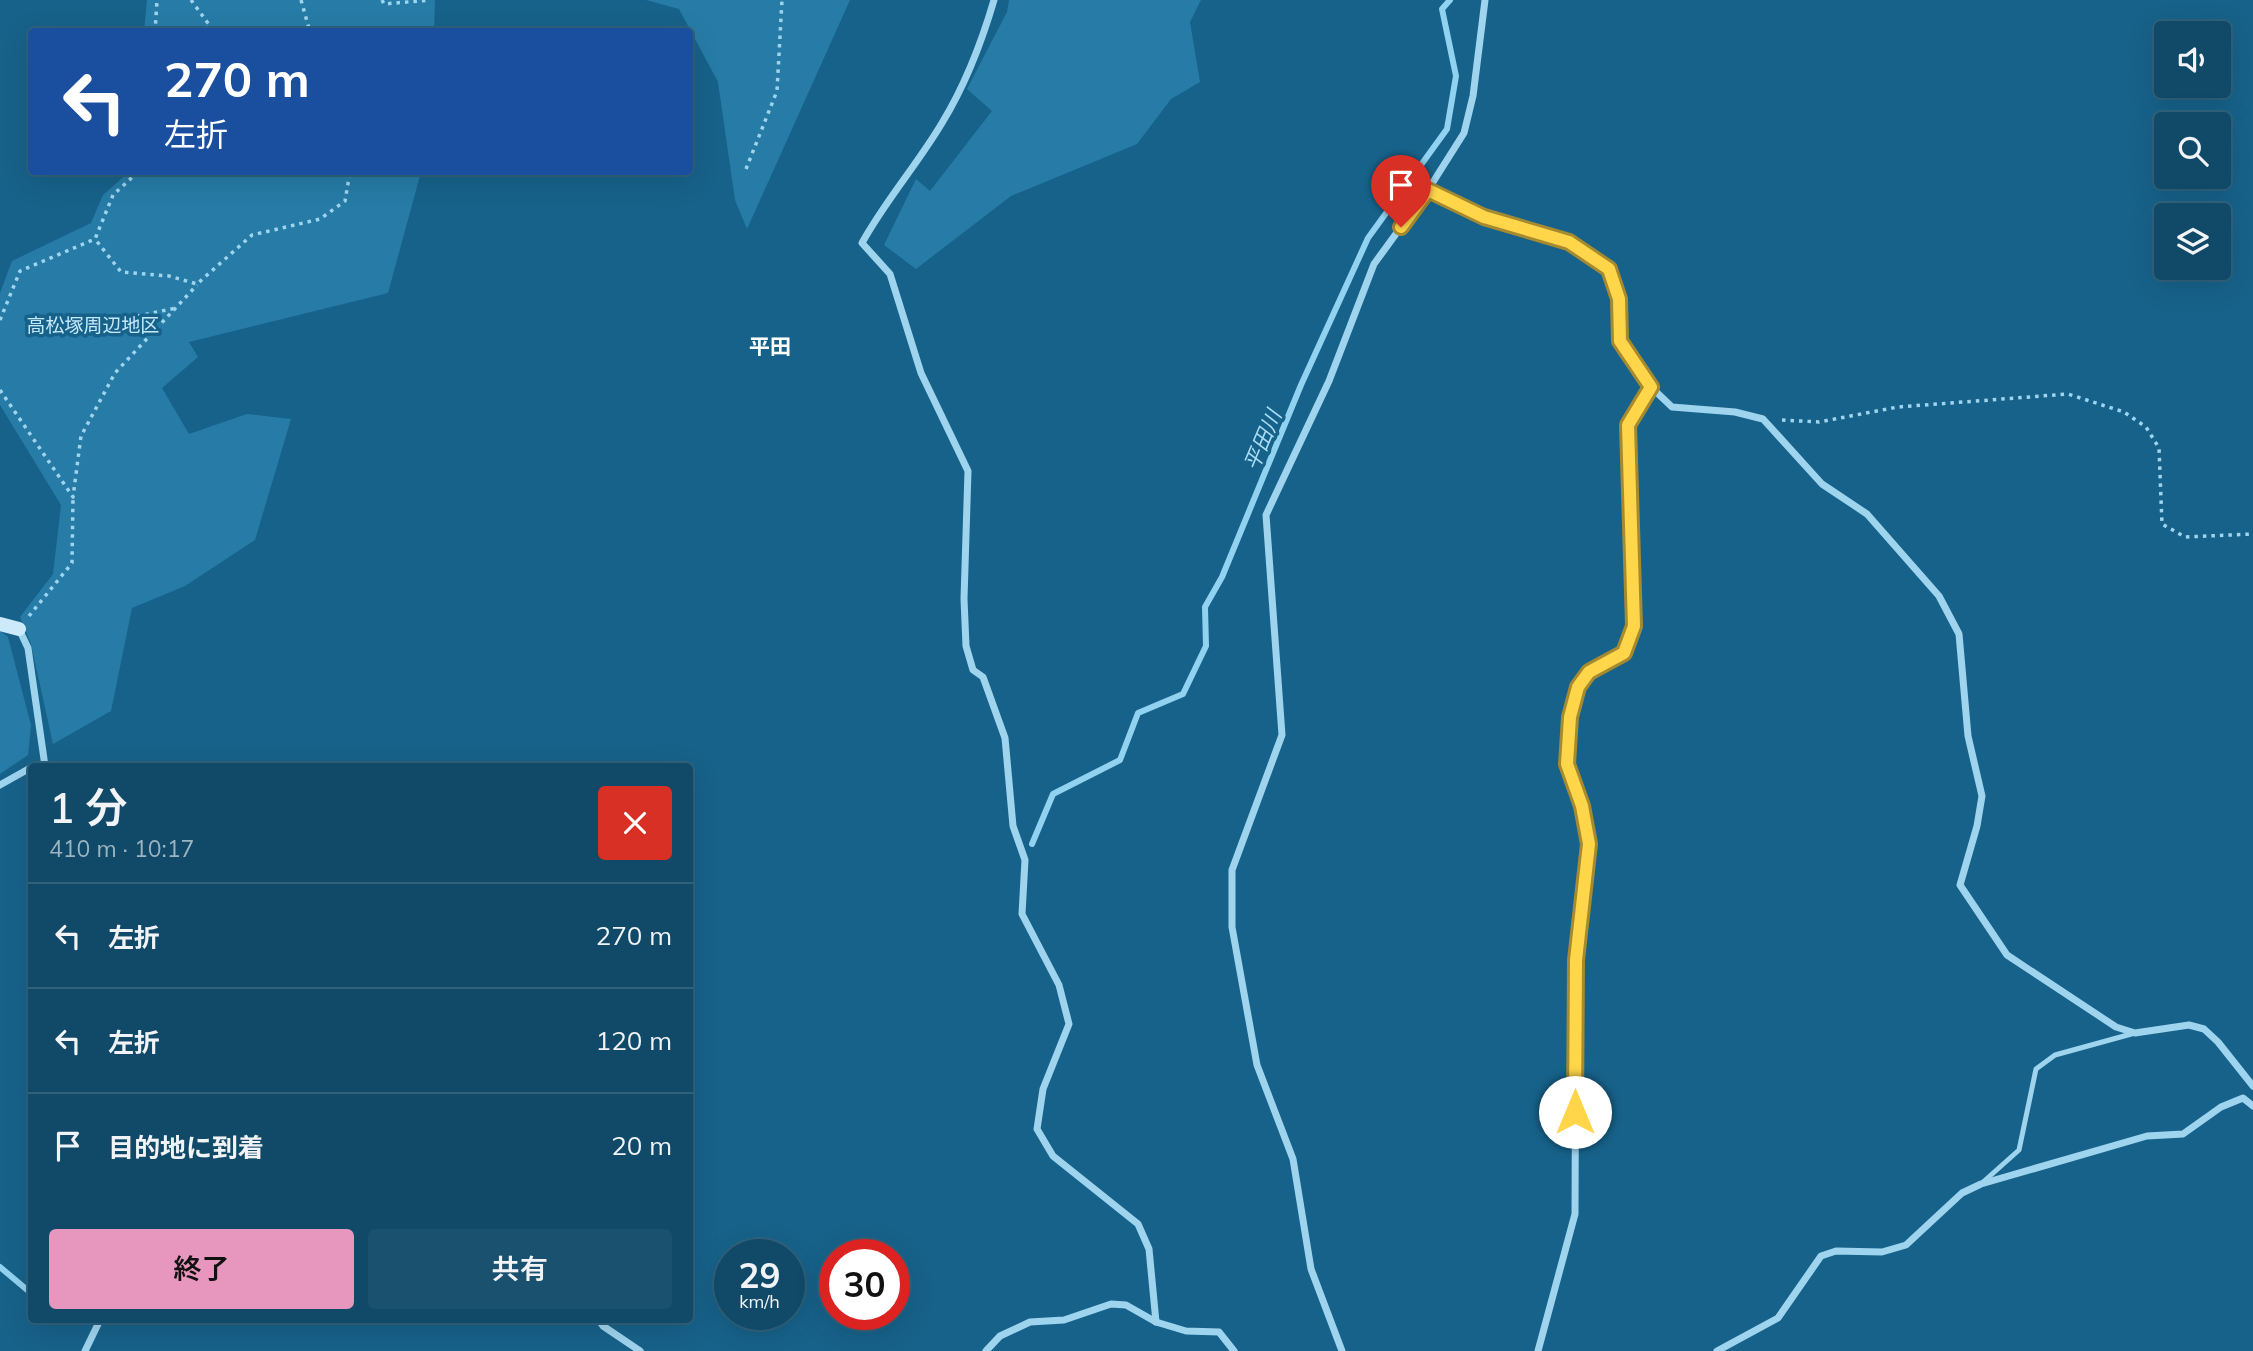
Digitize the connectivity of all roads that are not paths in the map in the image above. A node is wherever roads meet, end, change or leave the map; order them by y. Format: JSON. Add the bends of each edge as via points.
{"nodes":[{"id":1,"x":993,"y":0,"type":"edge"},
{"id":2,"x":1485,"y":0,"type":"edge"},
{"id":3,"x":1428,"y":190,"type":"junction"},
{"id":4,"x":1651,"y":387,"type":"junction"},
{"id":5,"x":0,"y":624,"type":"edge"},
{"id":6,"x":19,"y":629,"type":"joint"},
{"id":7,"x":45,"y":763,"type":"edge"},
{"id":8,"x":28,"y":769,"type":"edge"},
{"id":9,"x":0,"y":785,"type":"edge"},
{"id":10,"x":2135,"y":1032,"type":"junction"},
{"id":11,"x":2253,"y":1086,"type":"edge"},
{"id":12,"x":2253,"y":1107,"type":"edge"},
{"id":13,"x":1981,"y":1184,"type":"junction"},
{"id":14,"x":1156,"y":1322,"type":"junction"},
{"id":15,"x":99,"y":1323,"type":"edge"},
{"id":16,"x":601,"y":1323,"type":"edge"},
{"id":17,"x":85,"y":1351,"type":"edge"},
{"id":18,"x":640,"y":1351,"type":"edge"},
{"id":19,"x":986,"y":1351,"type":"edge"},
{"id":20,"x":1234,"y":1351,"type":"edge"},
{"id":21,"x":1342,"y":1351,"type":"edge"},
{"id":22,"x":1538,"y":1351,"type":"edge"},
{"id":23,"x":1717,"y":1351,"type":"edge"}],
"edges":[{"from":1,"to":14,"type":"street","via":[[942,123],[862,243],[890,274],[921,373],[968,471],[966,646],[973,670],[983,677],[1005,738],[1013,826],[1025,860],[1022,914],[1059,985],[1069,1024],[1043,1089],[1037,1129],[1053,1156],[1138,1224],[1149,1250]]},
{"from":2,"to":3,"type":"street","via":[[1464,133]]},
{"from":3,"to":4,"type":"street","via":[[1484,217],[1569,242],[1609,269],[1619,299],[1620,341]]},
{"from":3,"to":21,"type":"street","via":[[1374,264],[1329,382],[1266,515],[1282,735],[1232,870],[1232,927],[1257,1065],[1293,1159],[1311,1269]]},
{"from":4,"to":10,"type":"street","via":[[1672,407],[1763,419],[1822,484],[1867,514],[1939,596],[1959,634],[1968,736],[1982,796],[1960,885],[2007,955],[2116,1027]]},
{"from":4,"to":22,"type":"street","via":[[1628,425],[1634,626],[1624,653],[1589,672],[1578,687],[1570,717],[1567,764],[1589,844],[1576,960],[1575,1214]]},
{"from":5,"to":6,"type":"main road"},
{"from":6,"to":7,"type":"street","via":[[28,648]]},
{"from":8,"to":9,"type":"street"},
{"from":10,"to":11,"type":"street","via":[[2189,1025],[2204,1029]]},
{"from":10,"to":13,"type":"lane","via":[[2055,1055],[2036,1069],[2019,1150]]},
{"from":12,"to":13,"type":"street","via":[[2243,1098],[2183,1133],[2147,1136]]},
{"from":13,"to":23,"type":"street","via":[[1962,1193],[1906,1245],[1882,1252],[1836,1251],[1821,1256],[1777,1318]]},
{"from":14,"to":19,"type":"street","via":[[1126,1305],[1111,1304],[1065,1320],[1030,1322],[1000,1336]]},
{"from":14,"to":20,"type":"street","via":[[1186,1331],[1219,1332]]},
{"from":15,"to":17,"type":"street"},
{"from":16,"to":18,"type":"street"}]}
